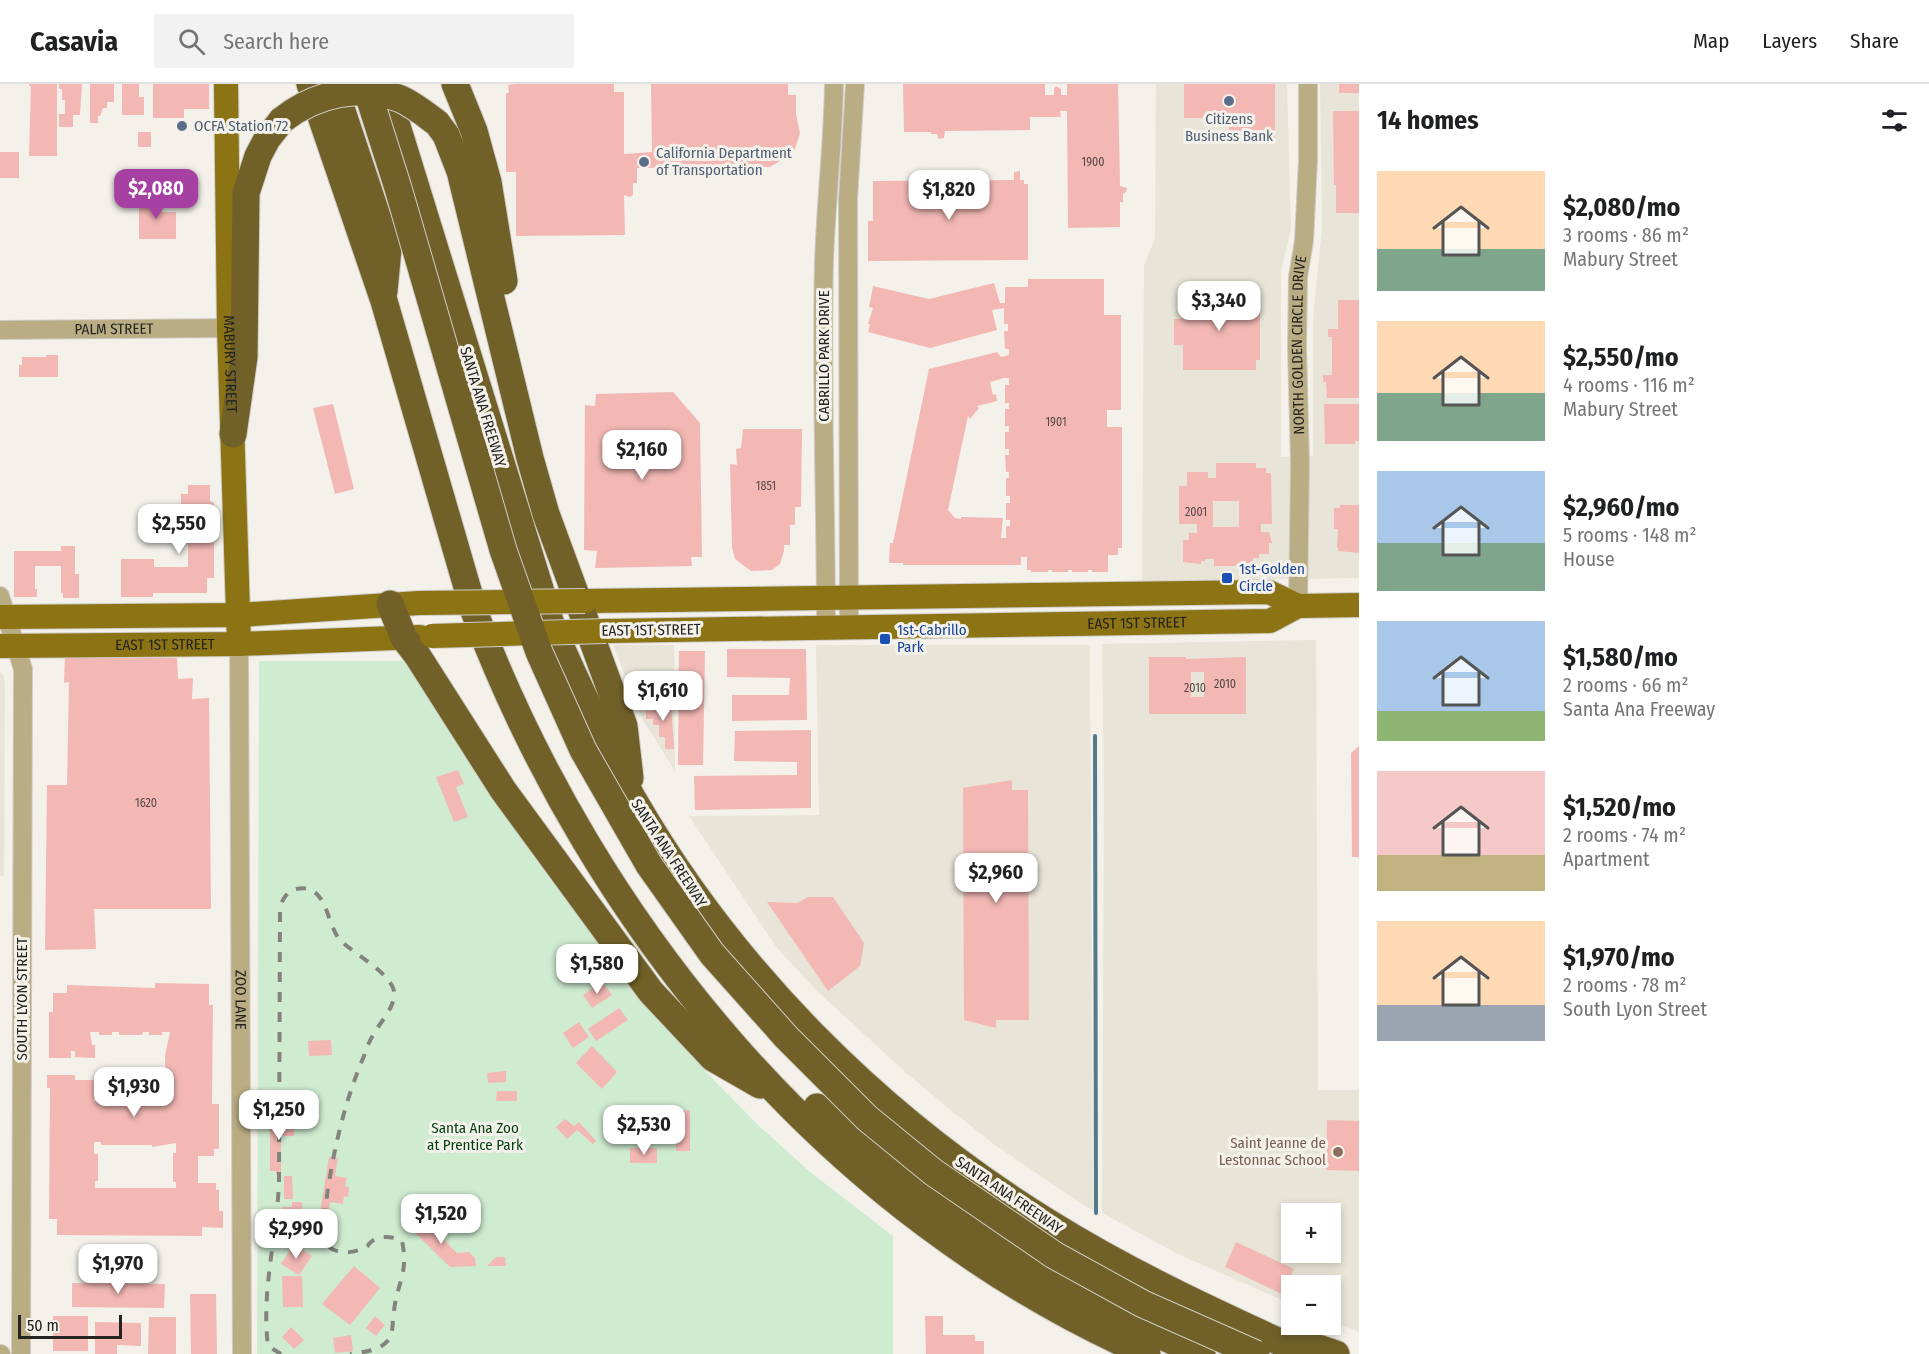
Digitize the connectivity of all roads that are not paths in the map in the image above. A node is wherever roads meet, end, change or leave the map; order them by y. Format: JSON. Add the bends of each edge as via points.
{"nodes":[{"id":1,"x":226,"y":84,"type":"edge"},
{"id":2,"x":310,"y":84,"type":"edge"},
{"id":3,"x":333,"y":84,"type":"edge"},
{"id":4,"x":350,"y":84,"type":"edge"},
{"id":5,"x":365,"y":84,"type":"edge"},
{"id":6,"x":384,"y":84,"type":"edge"},
{"id":7,"x":455,"y":84,"type":"edge"},
{"id":8,"x":477,"y":84,"type":"edge"},
{"id":9,"x":834,"y":84,"type":"edge"},
{"id":10,"x":855,"y":84,"type":"edge"},
{"id":11,"x":1308,"y":84,"type":"edge"},
{"id":12,"x":474,"y":131,"type":"junction"},
{"id":13,"x":384,"y":301,"type":"junction"},
{"id":14,"x":229,"y":328,"type":"junction"},
{"id":15,"x":0,"y":330,"type":"edge"},
{"id":16,"x":501,"y":336,"type":"junction"},
{"id":17,"x":233,"y":434,"type":"junction"},
{"id":18,"x":1136,"y":594,"type":"junction"},
{"id":19,"x":825,"y":598,"type":"junction"},
{"id":20,"x":850,"y":598,"type":"junction"},
{"id":21,"x":390,"y":604,"type":"junction"},
{"id":22,"x":1359,"y":605,"type":"edge"},
{"id":23,"x":1298,"y":606,"type":"junction"},
{"id":24,"x":2,"y":610,"type":"edge"},
{"id":25,"x":239,"y":615,"type":"junction"},
{"id":26,"x":1100,"y":623,"type":"junction"},
{"id":27,"x":849,"y":627,"type":"junction"},
{"id":28,"x":825,"y":628,"type":"junction"},
{"id":29,"x":405,"y":638,"type":"junction"},
{"id":30,"x":239,"y":644,"type":"junction"},
{"id":31,"x":8,"y":646,"type":"edge"},
{"id":32,"x":632,"y":797,"type":"junction"},
{"id":33,"x":663,"y":957,"type":"junction"},
{"id":34,"x":779,"y":1095,"type":"junction"},
{"id":35,"x":1226,"y":1317,"type":"junction"},
{"id":36,"x":21,"y":1354,"type":"edge"},
{"id":37,"x":242,"y":1354,"type":"edge"},
{"id":38,"x":1147,"y":1354,"type":"edge"},
{"id":39,"x":1202,"y":1354,"type":"edge"},
{"id":40,"x":1223,"y":1354,"type":"edge"},
{"id":41,"x":1256,"y":1354,"type":"edge"},
{"id":42,"x":1306,"y":1354,"type":"edge"},
{"id":43,"x":1336,"y":1354,"type":"edge"}],
"edges":[{"from":1,"to":14,"type":"main road","name":"MABURY STREET"},
{"from":2,"to":13,"type":"highway"},
{"from":3,"to":13,"type":"highway","via":[[388,249]]},
{"from":4,"to":40,"type":"highway","bridge":true,"via":[[491,550],[527,656],[574,754],[639,872],[704,962],[776,1048],[868,1136],[926,1183],[1049,1267],[1137,1317]]},
{"from":5,"to":41,"type":"highway","bridge":true,"via":[[503,550],[525,611],[583,750],[649,865],[712,954],[786,1037],[867,1118],[925,1165],[1054,1255],[1143,1304]]},
{"from":6,"to":32,"type":"highway","name":"SANTA ANA FREEWAY","via":[[550,621]]},
{"from":7,"to":12,"type":"highway"},
{"from":8,"to":12,"type":"highway"},
{"from":9,"to":19,"type":"street","name":"CABRILLO PARK DRIVE","via":[[824,262]]},
{"from":10,"to":20,"type":"street","name":"CABRILLO PARK DRIVE","via":[[848,199]]},
{"from":11,"to":23,"type":"street","name":"NORTH GOLDEN CIRCLE DRIVE","via":[[1304,241],[1298,277]]},
{"from":12,"to":16,"type":"highway","via":[[488,182],[506,291]]},
{"from":13,"to":33,"type":"highway","via":[[488,648],[570,813],[609,879]]},
{"from":14,"to":15,"type":"street","name":"PALM STREET"},
{"from":14,"to":17,"type":"main road","name":"MABURY STREET"},
{"from":16,"to":17,"type":"highway","bridge":true,"via":[[460,171],[446,135],[417,108],[399,98],[348,89],[323,96],[299,106],[282,120],[258,156],[246,193],[244,357]]},
{"from":16,"to":32,"type":"highway","via":[[546,514],[624,726]]},
{"from":17,"to":25,"type":"main road","name":"MABURY STREET"},
{"from":18,"to":20,"type":"main road","name":"EAST 1ST STREET"},
{"from":18,"to":23,"type":"main road","name":"EAST 1ST STREET","via":[[1269,592]]},
{"from":18,"to":26,"type":"main road","via":[[1134,604],[1128,608],[1104,611]]},
{"from":19,"to":20,"type":"main road","name":"EAST 1ST STREET"},
{"from":19,"to":21,"type":"main road","name":"EAST 1ST STREET","bridge":true},
{"from":19,"to":28,"type":"street","name":"CABRILLO PARK DRIVE"},
{"from":20,"to":27,"type":"street","name":"CABRILLO PARK DRIVE"},
{"from":21,"to":25,"type":"main road","name":"EAST 1ST STREET"},
{"from":21,"to":29,"type":"highway"},
{"from":22,"to":23,"type":"main road","name":"EAST 1ST STREET"},
{"from":23,"to":26,"type":"main road","name":"EAST 1ST STREET","via":[[1270,621]]},
{"from":24,"to":25,"type":"main road","name":"EAST 1ST STREET"},
{"from":24,"to":31,"type":"street","name":"SOUTH LYON STREET"},
{"from":25,"to":30,"type":"main road","name":"MABURY STREET"},
{"from":26,"to":27,"type":"main road","name":"EAST 1ST STREET"},
{"from":27,"to":28,"type":"main road","name":"EAST 1ST STREET"},
{"from":28,"to":29,"type":"main road","name":"EAST 1ST STREET","bridge":true},
{"from":29,"to":30,"type":"main road","name":"EAST 1ST STREET"},
{"from":29,"to":34,"type":"highway","via":[[503,790],[651,992],[713,1058]]},
{"from":30,"to":31,"type":"main road","name":"EAST 1ST STREET"},
{"from":30,"to":37,"type":"street","name":"ZOO LANE"},
{"from":31,"to":36,"type":"street","name":"SOUTH LYON STREET","via":[[23,669]]},
{"from":32,"to":35,"type":"highway","name":"SANTA ANA FREEWAY","via":[[720,928],[831,1054],[976,1174],[1047,1222],[1142,1277]]},
{"from":33,"to":34,"type":"highway"},
{"from":33,"to":39,"type":"highway","via":[[695,974],[730,1017],[817,1107],[900,1178],[1077,1295]]},
{"from":34,"to":38,"type":"highway","via":[[885,1193],[953,1244],[1023,1289]]},
{"from":35,"to":42,"type":"highway","name":"SANTA ANA FREEWAY"},
{"from":35,"to":43,"type":"highway"}]}
